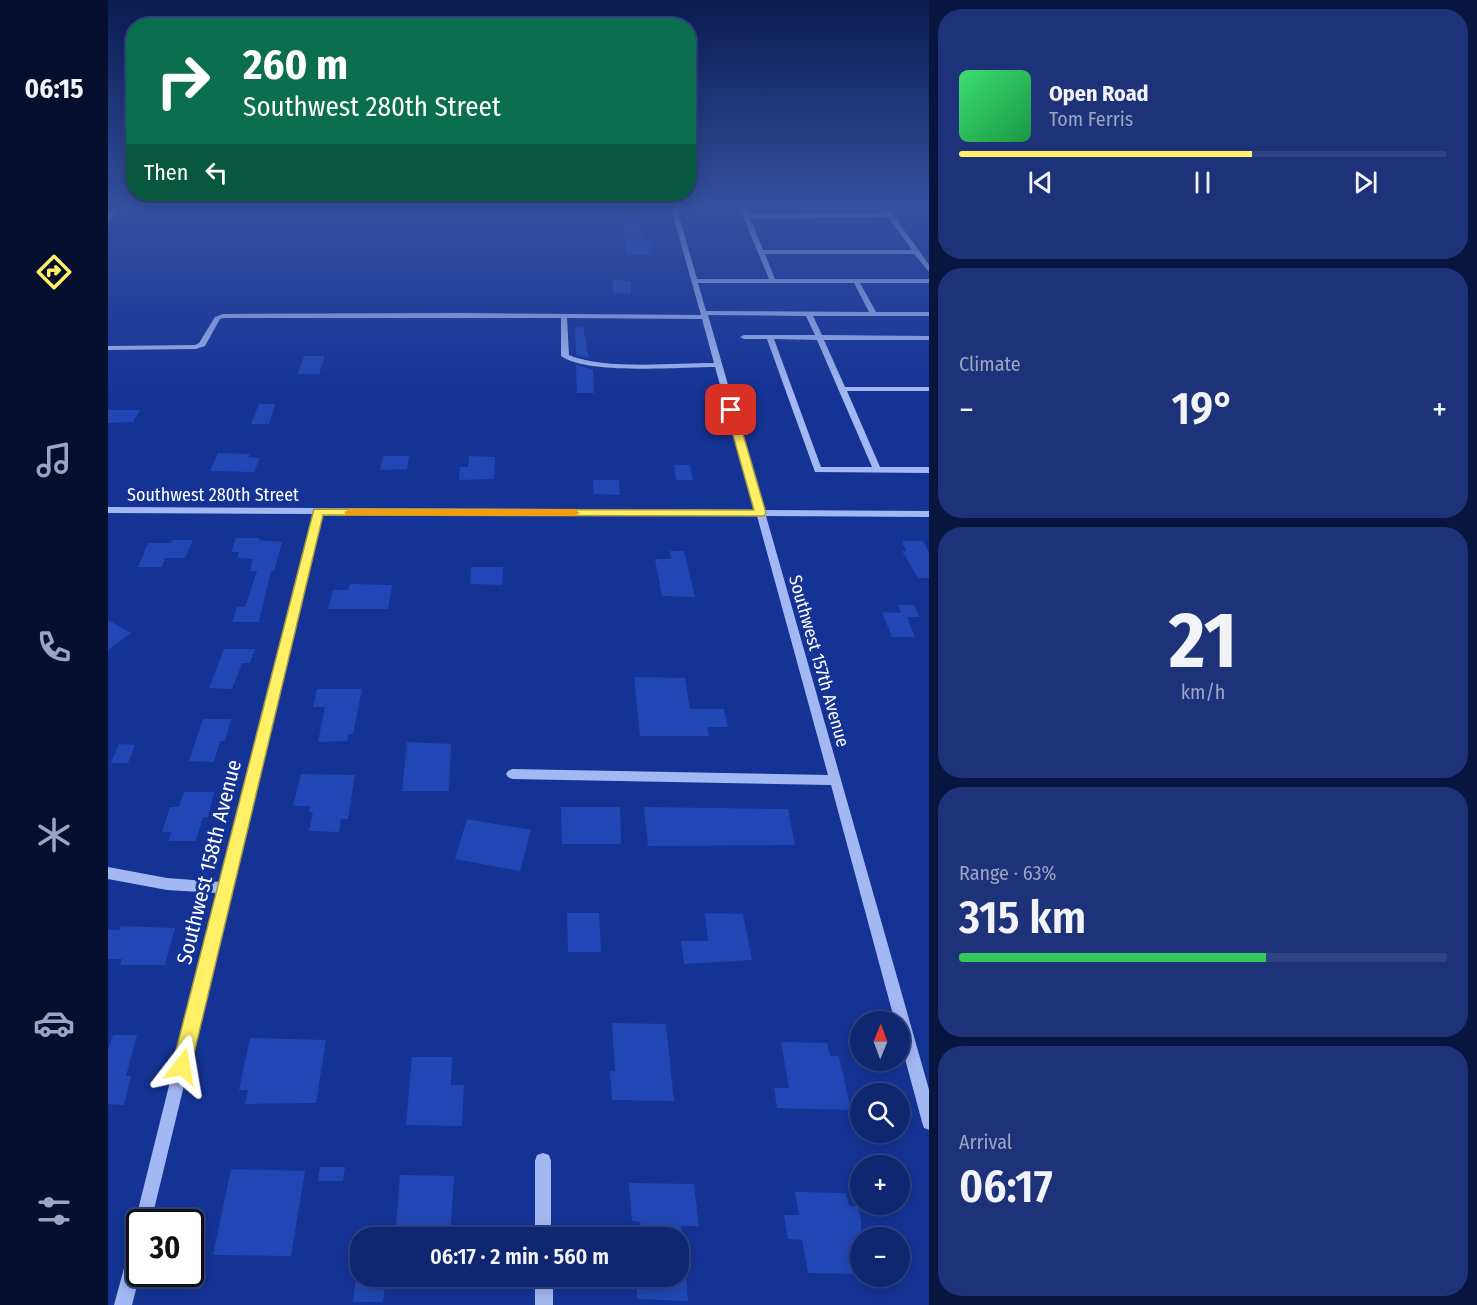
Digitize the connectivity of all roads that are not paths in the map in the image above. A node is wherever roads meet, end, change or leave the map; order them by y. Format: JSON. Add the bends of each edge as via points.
{"nodes":[{"id":1,"x":691,"y":270,"type":"edge"},
{"id":2,"x":768,"y":270,"type":"edge"},
{"id":3,"x":694,"y":281,"type":"junction"},
{"id":4,"x":773,"y":281,"type":"junction"},
{"id":5,"x":856,"y":281,"type":"junction"},
{"id":6,"x":929,"y":281,"type":"edge"},
{"id":7,"x":809,"y":314,"type":"junction"},
{"id":8,"x":874,"y":314,"type":"junction"},
{"id":9,"x":929,"y":314,"type":"edge"},
{"id":10,"x":703,"y":315,"type":"junction"},
{"id":11,"x":564,"y":316,"type":"junction"},
{"id":12,"x":744,"y":337,"type":"dead end"},
{"id":13,"x":770,"y":338,"type":"junction"},
{"id":14,"x":820,"y":338,"type":"junction"},
{"id":15,"x":929,"y":338,"type":"edge"},
{"id":16,"x":108,"y":348,"type":"edge"},
{"id":17,"x":718,"y":365,"type":"junction"},
{"id":18,"x":842,"y":389,"type":"junction"},
{"id":19,"x":929,"y":389,"type":"edge"},
{"id":20,"x":877,"y":470,"type":"junction"},
{"id":21,"x":929,"y":470,"type":"edge"},
{"id":22,"x":108,"y":510,"type":"edge"},
{"id":23,"x":318,"y":512,"type":"junction"},
{"id":24,"x":760,"y":513,"type":"junction"},
{"id":25,"x":929,"y":514,"type":"edge"},
{"id":26,"x":512,"y":774,"type":"dead end"},
{"id":27,"x":836,"y":780,"type":"junction"},
{"id":28,"x":108,"y":873,"type":"edge"},
{"id":29,"x":225,"y":888,"type":"junction"},
{"id":30,"x":929,"y":1118,"type":"edge"},
{"id":31,"x":543,"y":1161,"type":"dead end"},
{"id":32,"x":146,"y":1209,"type":"edge"},
{"id":33,"x":543,"y":1227,"type":"edge"},
{"id":34,"x":128,"y":1287,"type":"edge"},
{"id":35,"x":544,"y":1287,"type":"edge"},
{"id":36,"x":123,"y":1305,"type":"edge"},
{"id":37,"x":544,"y":1305,"type":"edge"}],
"edges":[{"from":1,"to":3,"type":"street","name":"Southwest 157th Avenue"},
{"from":2,"to":4,"type":"street"},
{"from":3,"to":4,"type":"street"},
{"from":3,"to":10,"type":"street","name":"Southwest 157th Avenue"},
{"from":4,"to":5,"type":"street"},
{"from":5,"to":6,"type":"street"},
{"from":5,"to":8,"type":"street"},
{"from":7,"to":8,"type":"street"},
{"from":7,"to":10,"type":"street"},
{"from":7,"to":14,"type":"street"},
{"from":8,"to":9,"type":"street"},
{"from":10,"to":11,"type":"street"},
{"from":10,"to":17,"type":"street","name":"Southwest 157th Avenue"},
{"from":11,"to":16,"type":"street","via":[[223,316],[217,318],[202,344],[196,347]]},
{"from":11,"to":17,"type":"street","via":[[565,356],[570,360],[594,364]]},
{"from":12,"to":13,"type":"street"},
{"from":13,"to":14,"type":"street"},
{"from":13,"to":20,"type":"street","via":[[818,470]]},
{"from":14,"to":15,"type":"street"},
{"from":14,"to":18,"type":"street"},
{"from":17,"to":24,"type":"street","name":"Southwest 157th Avenue"},
{"from":18,"to":19,"type":"street"},
{"from":18,"to":20,"type":"street"},
{"from":20,"to":21,"type":"street"},
{"from":22,"to":23,"type":"street","name":"Southwest 280th Street"},
{"from":23,"to":24,"type":"street","name":"Southwest 280th Street"},
{"from":23,"to":29,"type":"street","name":"Southwest 158th Avenue"},
{"from":24,"to":25,"type":"street","name":"Southwest 280th Street"},
{"from":24,"to":27,"type":"street","name":"Southwest 157th Avenue"},
{"from":26,"to":27,"type":"street"},
{"from":27,"to":30,"type":"street","name":"Southwest 157th Avenue"},
{"from":28,"to":29,"type":"street","via":[[167,884]]},
{"from":29,"to":32,"type":"street","name":"Southwest 158th Avenue"},
{"from":31,"to":33,"type":"street"},
{"from":34,"to":36,"type":"street"},
{"from":35,"to":37,"type":"street"}]}
